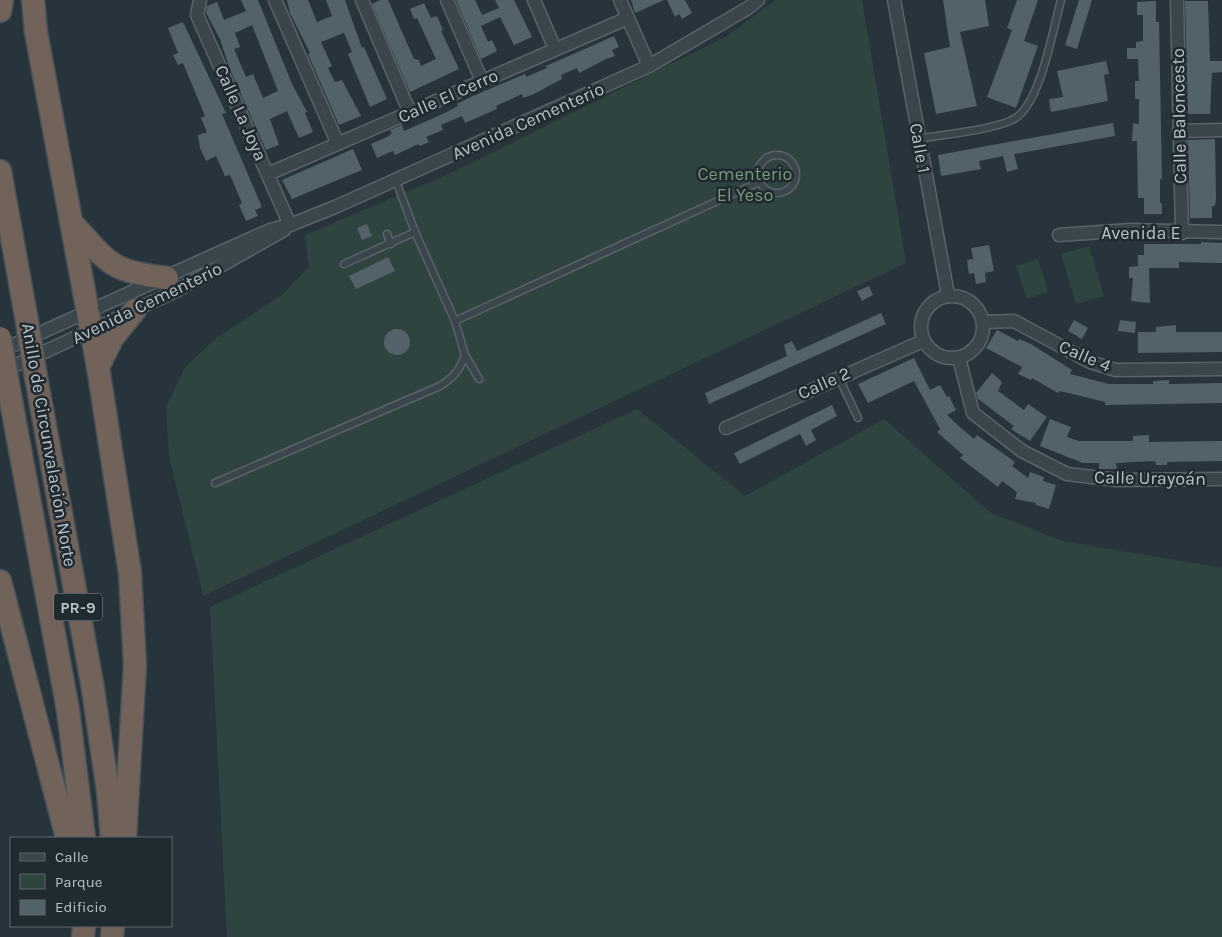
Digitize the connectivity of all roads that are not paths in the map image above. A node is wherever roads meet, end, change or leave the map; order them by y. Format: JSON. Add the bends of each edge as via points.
{"nodes":[{"id":1,"x":2,"y":0,"type":"edge"},
{"id":2,"x":33,"y":0,"type":"edge"},
{"id":3,"x":200,"y":0,"type":"edge"},
{"id":4,"x":275,"y":0,"type":"edge"},
{"id":5,"x":362,"y":0,"type":"edge"},
{"id":6,"x":447,"y":0,"type":"edge"},
{"id":7,"x":534,"y":0,"type":"edge"},
{"id":8,"x":620,"y":0,"type":"edge"},
{"id":9,"x":758,"y":0,"type":"edge"},
{"id":10,"x":894,"y":0,"type":"edge"},
{"id":11,"x":1061,"y":0,"type":"edge"},
{"id":12,"x":1177,"y":0,"type":"edge"},
{"id":13,"x":0,"y":12,"type":"edge"},
{"id":14,"x":628,"y":18,"type":"junction"},
{"id":15,"x":555,"y":49,"type":"junction"},
{"id":16,"x":649,"y":66,"type":"junction"},
{"id":17,"x":482,"y":81,"type":"junction"},
{"id":18,"x":410,"y":113,"type":"junction"},
{"id":19,"x":1179,"y":130,"type":"junction"},
{"id":20,"x":1222,"y":130,"type":"edge"},
{"id":21,"x":918,"y":138,"type":"junction"},
{"id":22,"x":338,"y":144,"type":"junction"},
{"id":23,"x":0,"y":171,"type":"edge"},
{"id":24,"x":268,"y":174,"type":"junction"},
{"id":25,"x":396,"y":180,"type":"junction"},
{"id":26,"x":759,"y":182,"type":"junction"},
{"id":27,"x":71,"y":222,"type":"junction"},
{"id":28,"x":290,"y":225,"type":"junction"},
{"id":29,"x":416,"y":232,"type":"junction"},
{"id":30,"x":1222,"y":232,"type":"edge"},
{"id":31,"x":1182,"y":233,"type":"junction"},
{"id":32,"x":387,"y":234,"type":"dead end"},
{"id":33,"x":1059,"y":235,"type":"dead end"},
{"id":34,"x":390,"y":244,"type":"junction"},
{"id":35,"x":344,"y":264,"type":"dead end"},
{"id":36,"x":167,"y":278,"type":"junction"},
{"id":37,"x":948,"y":296,"type":"junction"},
{"id":38,"x":135,"y":310,"type":"junction"},
{"id":39,"x":455,"y":321,"type":"junction"},
{"id":40,"x":89,"y":322,"type":"junction"},
{"id":41,"x":983,"y":322,"type":"junction"},
{"id":42,"x":0,"y":338,"type":"edge"},
{"id":43,"x":923,"y":341,"type":"junction"},
{"id":44,"x":0,"y":351,"type":"edge"},
{"id":45,"x":464,"y":355,"type":"junction"},
{"id":46,"x":959,"y":358,"type":"junction"},
{"id":47,"x":98,"y":367,"type":"junction"},
{"id":48,"x":1222,"y":369,"type":"edge"},
{"id":49,"x":838,"y":377,"type":"junction"},
{"id":50,"x":479,"y":379,"type":"dead end"},
{"id":51,"x":5,"y":381,"type":"edge"},
{"id":52,"x":858,"y":418,"type":"dead end"},
{"id":53,"x":726,"y":428,"type":"dead end"},
{"id":54,"x":1222,"y":479,"type":"edge"},
{"id":55,"x":215,"y":483,"type":"dead end"},
{"id":56,"x":0,"y":581,"type":"edge"},
{"id":57,"x":67,"y":837,"type":"edge"},
{"id":58,"x":84,"y":837,"type":"edge"},
{"id":59,"x":112,"y":837,"type":"edge"},
{"id":60,"x":125,"y":837,"type":"edge"}],
"edges":[{"from":1,"to":13,"type":"highway"},
{"from":2,"to":27,"type":"highway"},
{"from":3,"to":24,"type":"street","name":"Calle La Joya","via":[[197,15]]},
{"from":4,"to":22,"type":"street"},
{"from":5,"to":18,"type":"street"},
{"from":6,"to":17,"type":"street"},
{"from":7,"to":15,"type":"street"},
{"from":8,"to":14,"type":"street"},
{"from":9,"to":16,"type":"street","name":"Avenida Cementerio"},
{"from":10,"to":21,"type":"street","name":"Calle 1"},
{"from":11,"to":21,"type":"lane","via":[[1034,96],[1026,110],[1012,120],[995,125]]},
{"from":12,"to":19,"type":"street","name":"Calle Baloncesto"},
{"from":14,"to":15,"type":"street","name":"Calle El Cerro"},
{"from":14,"to":16,"type":"street"},
{"from":15,"to":17,"type":"street","name":"Calle El Cerro"},
{"from":16,"to":25,"type":"street","name":"Avenida Cementerio"},
{"from":17,"to":18,"type":"street","name":"Calle El Cerro"},
{"from":18,"to":22,"type":"street","name":"Calle El Cerro"},
{"from":19,"to":20,"type":"street"},
{"from":19,"to":31,"type":"street","name":"Calle Baloncesto"},
{"from":21,"to":37,"type":"street","name":"Calle 1"},
{"from":22,"to":24,"type":"street","name":"Calle El Cerro"},
{"from":23,"to":59,"type":"highway","name":"Anillo de Circunvalación Norte","number":"PR-9","bridge":true,"via":[[92,683]]},
{"from":24,"to":28,"type":"street","name":"Calle La Joya"},
{"from":25,"to":28,"type":"street","name":"Avenida Cementerio"},
{"from":25,"to":29,"type":"lane"},
{"from":26,"to":26,"type":"lane","via":[[758,169],[772,156],[785,157],[796,171],[794,183],[785,192],[767,191]]},
{"from":26,"to":39,"type":"lane"},
{"from":27,"to":36,"type":"highway","via":[[96,251],[117,268],[138,275]]},
{"from":27,"to":40,"type":"highway"},
{"from":28,"to":36,"type":"street","name":"Avenida Cementerio","via":[[270,230]]},
{"from":28,"to":38,"type":"street","name":"Avenida Cementerio","via":[[232,260]]},
{"from":29,"to":34,"type":"lane"},
{"from":29,"to":39,"type":"lane"},
{"from":30,"to":31,"type":"street","name":"Avenida E"},
{"from":31,"to":33,"type":"street","name":"Avenida E","via":[[1130,230]]},
{"from":32,"to":34,"type":"lane"},
{"from":34,"to":35,"type":"lane"},
{"from":36,"to":40,"type":"street","name":"Avenida Cementerio"},
{"from":37,"to":41,"type":"street","via":[[964,297],[977,307]]},
{"from":37,"to":43,"type":"street","via":[[936,299],[927,307],[921,324]]},
{"from":38,"to":40,"type":"street","name":"Avenida Cementerio"},
{"from":38,"to":47,"type":"highway","via":[[113,337]]},
{"from":39,"to":45,"type":"lane"},
{"from":40,"to":44,"type":"street","name":"Avenida Cementerio"},
{"from":40,"to":47,"type":"highway"},
{"from":40,"to":51,"type":"street","name":"Avenida Cementerio"},
{"from":41,"to":46,"type":"street","via":[[983,334],[978,344]]},
{"from":41,"to":48,"type":"street","name":"Calle 4","via":[[1014,321],[1090,362],[1116,370]]},
{"from":42,"to":51,"type":"highway","name":"Anillo de Circunvalación Norte","number":"PR-9","bridge":true},
{"from":43,"to":46,"type":"street","via":[[938,356]]},
{"from":43,"to":49,"type":"street","name":"Calle 2"},
{"from":45,"to":50,"type":"lane"},
{"from":45,"to":55,"type":"lane","via":[[462,365],[453,377],[440,386]]},
{"from":46,"to":54,"type":"street","name":"Calle Urayoán","via":[[973,413],[1022,451],[1067,474],[1117,480]]},
{"from":47,"to":60,"type":"highway","via":[[125,534],[133,609],[135,665]]},
{"from":49,"to":52,"type":"lane"},
{"from":49,"to":53,"type":"street","name":"Calle 2"},
{"from":51,"to":58,"type":"highway","name":"Anillo de Circunvalación Norte","number":"PR-9","via":[[68,710]]},
{"from":56,"to":57,"type":"highway"}]}
